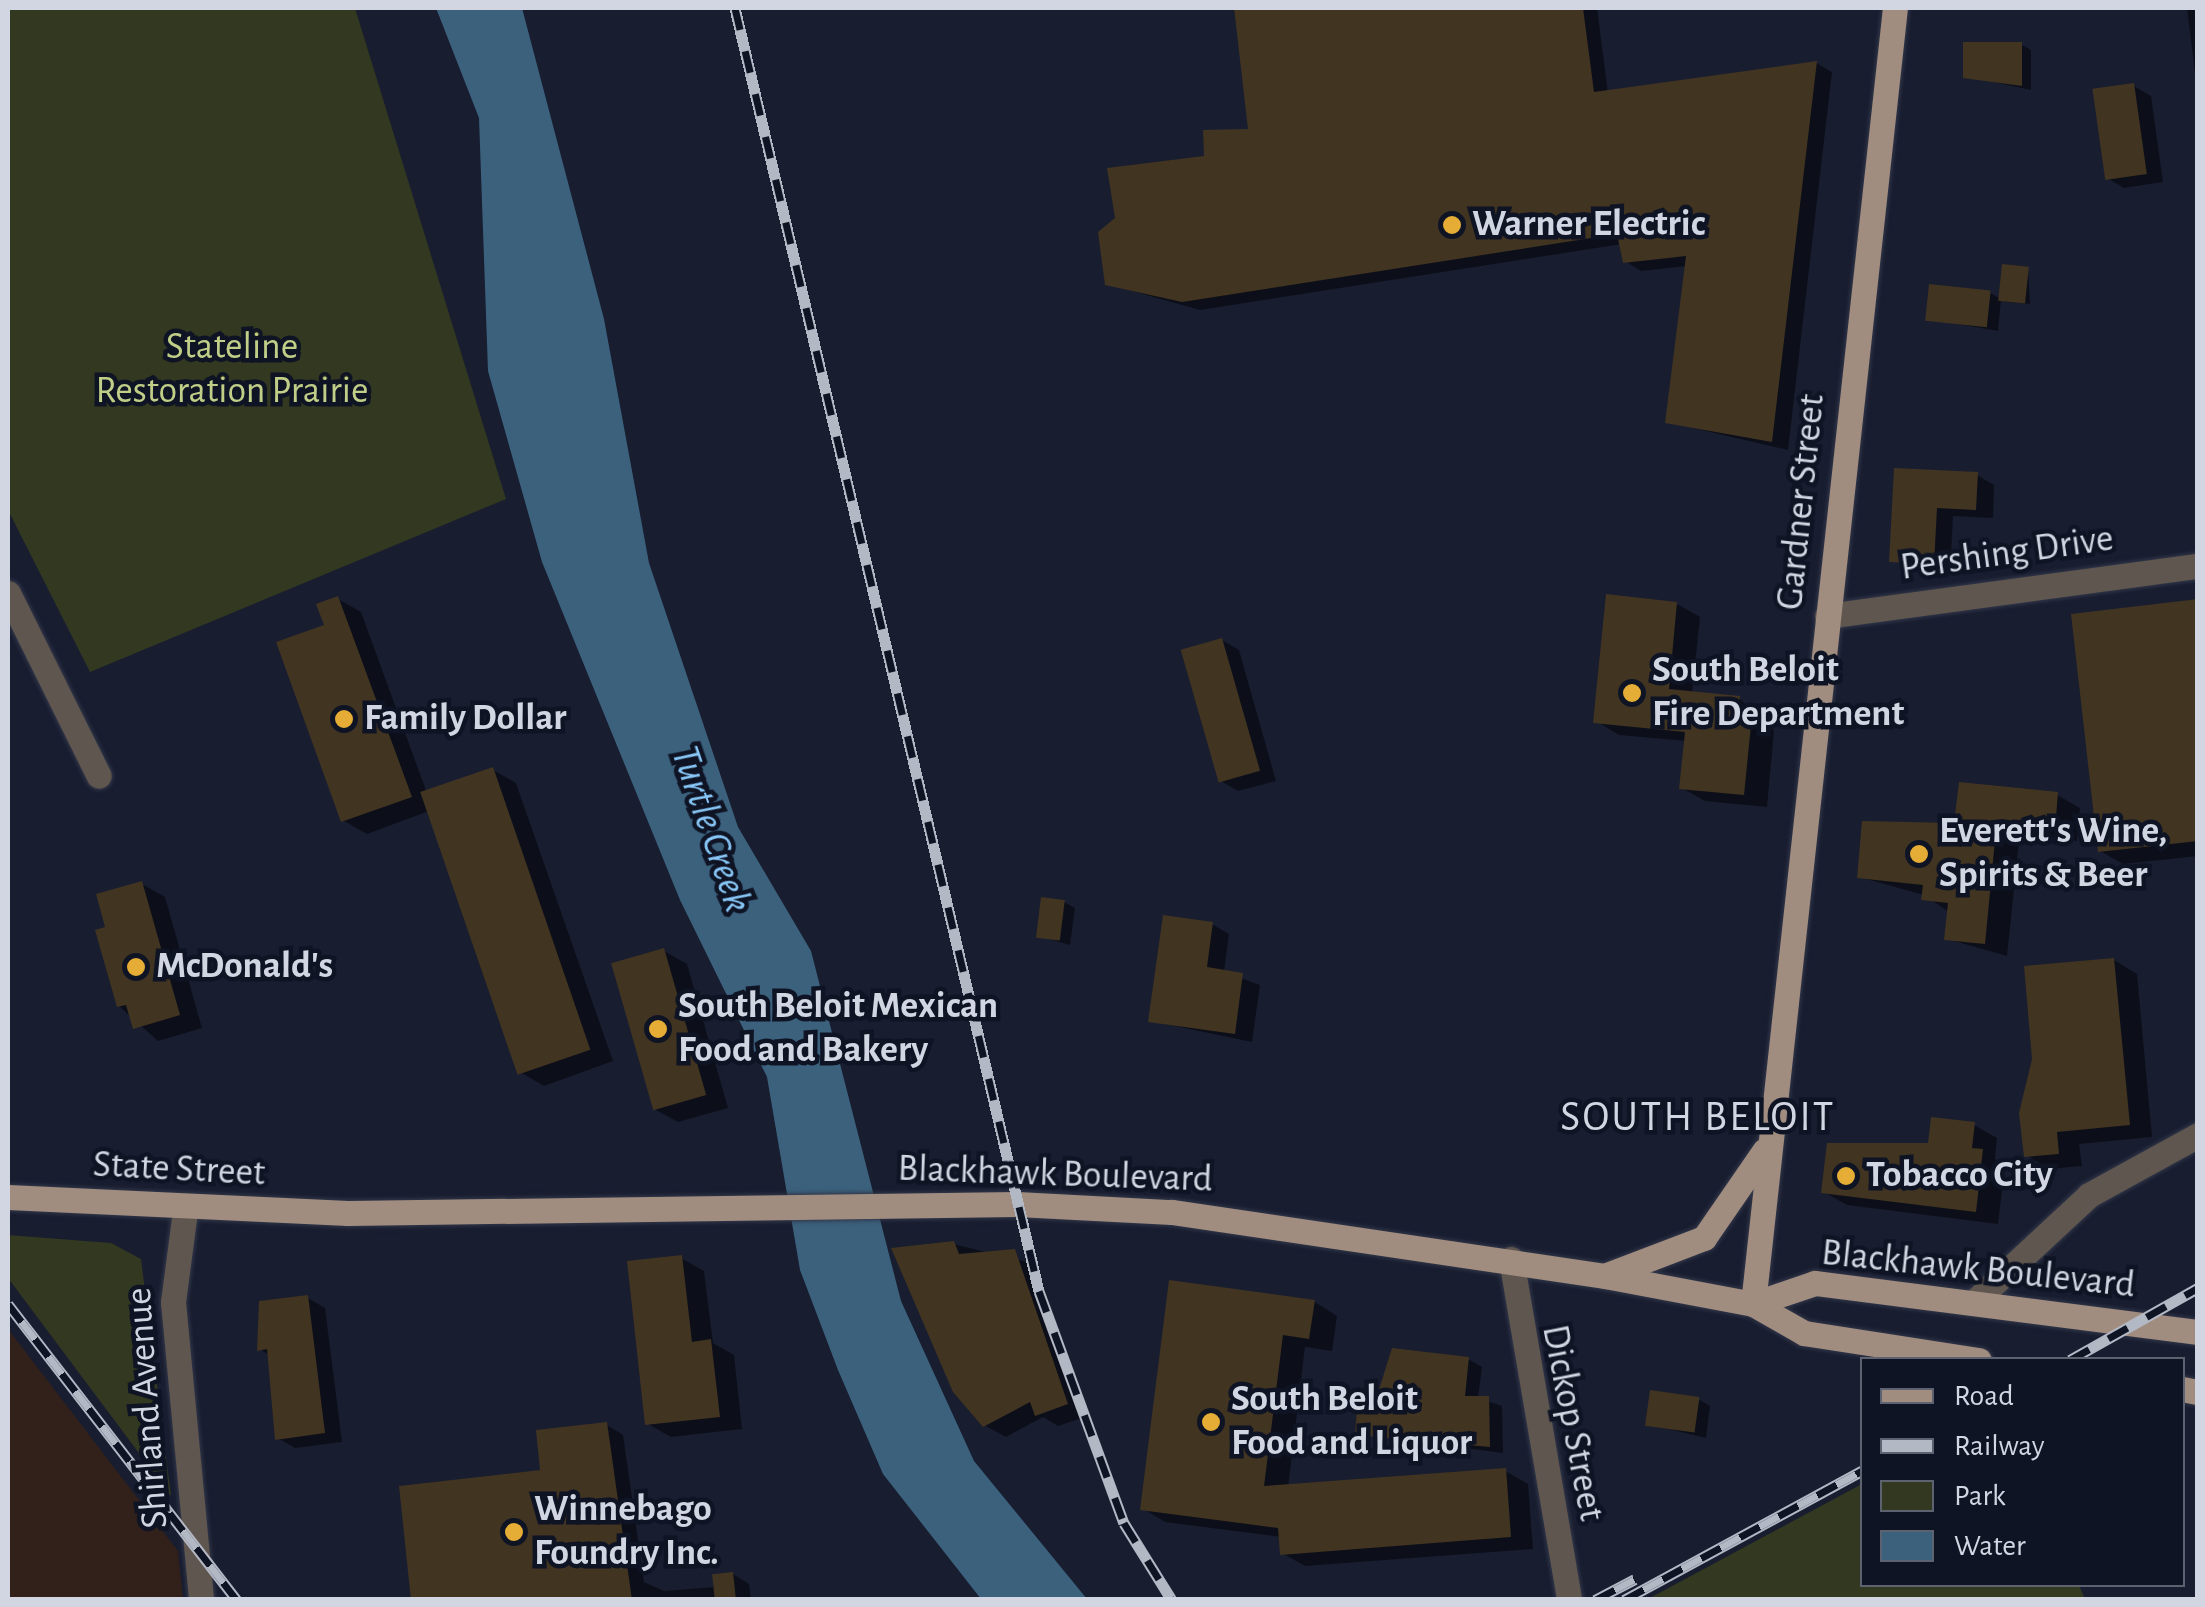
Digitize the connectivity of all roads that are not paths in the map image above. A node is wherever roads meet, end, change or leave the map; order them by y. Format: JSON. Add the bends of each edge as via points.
{"nodes":[{"id":1,"x":1895,"y":8,"type":"edge"},
{"id":2,"x":2198,"y":566,"type":"edge"},
{"id":3,"x":8,"y":593,"type":"edge"},
{"id":4,"x":1827,"y":616,"type":"junction"},
{"id":5,"x":99,"y":776,"type":"dead end"},
{"id":6,"x":2198,"y":1135,"type":"edge"},
{"id":7,"x":1767,"y":1147,"type":"junction"},
{"id":8,"x":8,"y":1197,"type":"edge"},
{"id":9,"x":184,"y":1211,"type":"junction"},
{"id":10,"x":348,"y":1213,"type":"joint"},
{"id":11,"x":1512,"y":1259,"type":"junction"},
{"id":12,"x":1606,"y":1276,"type":"junction"},
{"id":13,"x":1974,"y":1302,"type":"junction"},
{"id":14,"x":1753,"y":1304,"type":"junction"},
{"id":15,"x":2198,"y":1332,"type":"edge"},
{"id":16,"x":1960,"y":1357,"type":"edge"},
{"id":17,"x":201,"y":1600,"type":"edge"},
{"id":18,"x":1569,"y":1600,"type":"edge"}],
"edges":[{"from":1,"to":4,"type":"main road","name":"Gardner Street"},
{"from":2,"to":4,"type":"street","name":"Pershing Drive"},
{"from":3,"to":5,"type":"street"},
{"from":4,"to":7,"type":"main road","name":"Gardner Street"},
{"from":6,"to":13,"type":"street","via":[[2089,1195]]},
{"from":7,"to":12,"type":"main road","via":[[1704,1238]]},
{"from":7,"to":14,"type":"main road","name":"Gardner Street"},
{"from":8,"to":9,"type":"main road","name":"State Street"},
{"from":9,"to":10,"type":"main road","name":"State Street"},
{"from":9,"to":17,"type":"street","name":"Shirland Avenue","via":[[173,1302]]},
{"from":10,"to":11,"type":"main road","name":"Blackhawk Boulevard","via":[[888,1206],[1172,1212]]},
{"from":11,"to":12,"type":"main road","name":"Blackhawk Boulevard"},
{"from":11,"to":18,"type":"street","name":"Dickop Street"},
{"from":12,"to":14,"type":"main road","name":"Blackhawk Boulevard"},
{"from":13,"to":14,"type":"main road","name":"Blackhawk Boulevard","via":[[1815,1282]]},
{"from":13,"to":15,"type":"main road","name":"Blackhawk Boulevard"},
{"from":14,"to":16,"type":"main road","name":"Blackhawk Boulevard","via":[[1804,1333]]}]}
